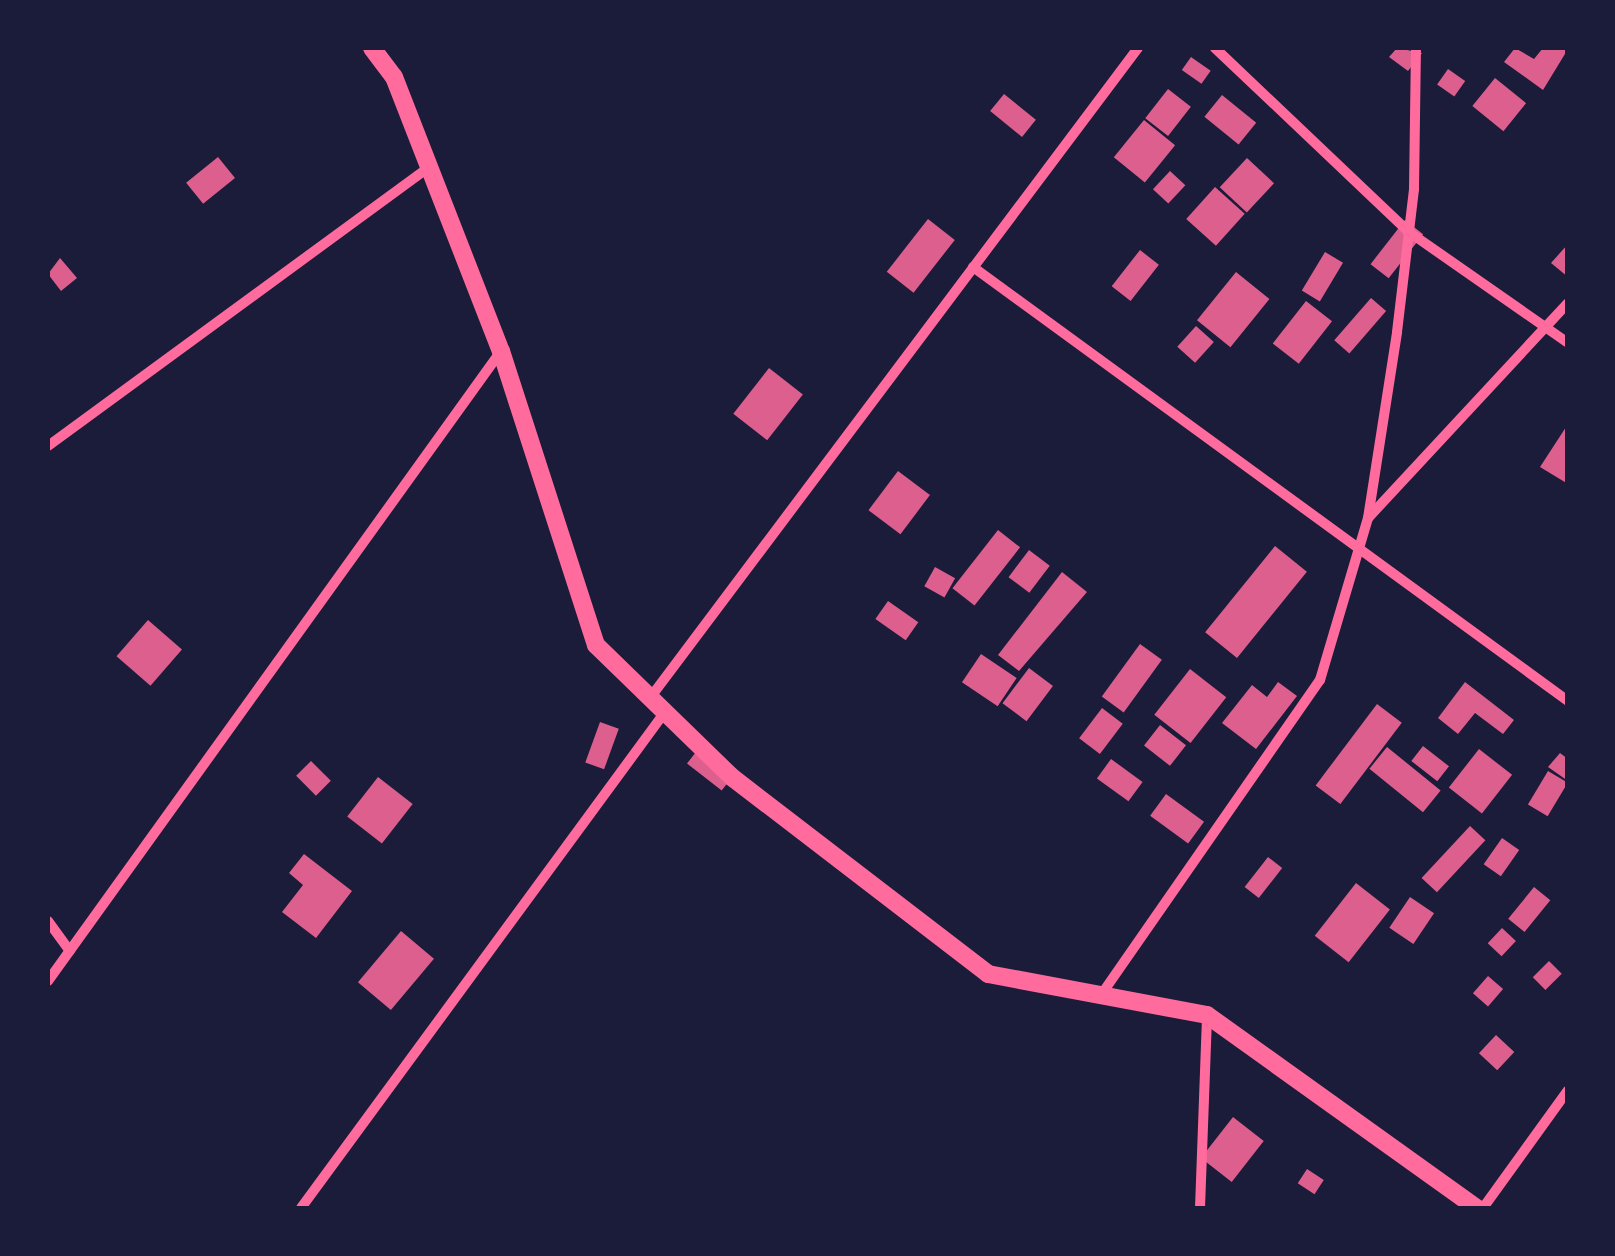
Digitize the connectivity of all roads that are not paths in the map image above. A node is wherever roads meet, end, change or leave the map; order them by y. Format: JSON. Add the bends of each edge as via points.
{"nodes":[{"id":1,"x":372,"y":48,"type":"edge"},
{"id":2,"x":1138,"y":48,"type":"edge"},
{"id":3,"x":1215,"y":48,"type":"edge"},
{"id":4,"x":1416,"y":48,"type":"edge"},
{"id":5,"x":429,"y":167,"type":"junction"},
{"id":6,"x":1409,"y":232,"type":"junction"},
{"id":7,"x":973,"y":267,"type":"junction"},
{"id":8,"x":1568,"y":304,"type":"edge"},
{"id":9,"x":1544,"y":327,"type":"junction"},
{"id":10,"x":1568,"y":343,"type":"edge"},
{"id":11,"x":501,"y":351,"type":"junction"},
{"id":12,"x":48,"y":446,"type":"edge"},
{"id":13,"x":1368,"y":518,"type":"junction"},
{"id":14,"x":1359,"y":549,"type":"junction"},
{"id":15,"x":650,"y":698,"type":"junction"},
{"id":16,"x":1568,"y":701,"type":"edge"},
{"id":17,"x":666,"y":712,"type":"junction"},
{"id":18,"x":48,"y":921,"type":"edge"},
{"id":19,"x":70,"y":951,"type":"junction"},
{"id":20,"x":48,"y":981,"type":"edge"},
{"id":21,"x":1100,"y":995,"type":"junction"},
{"id":22,"x":1207,"y":1015,"type":"junction"},
{"id":23,"x":1568,"y":1090,"type":"edge"},
{"id":24,"x":301,"y":1208,"type":"edge"},
{"id":25,"x":1200,"y":1208,"type":"edge"},
{"id":26,"x":1480,"y":1208,"type":"edge"}],
"edges":[{"from":1,"to":5,"type":"street"},
{"from":2,"to":7,"type":"street"},
{"from":3,"to":6,"type":"street"},
{"from":4,"to":6,"type":"street"},
{"from":5,"to":11,"type":"street"},
{"from":5,"to":12,"type":"street"},
{"from":6,"to":9,"type":"street"},
{"from":6,"to":13,"type":"street"},
{"from":7,"to":14,"type":"street"},
{"from":7,"to":15,"type":"street"},
{"from":8,"to":9,"type":"street"},
{"from":9,"to":10,"type":"street"},
{"from":9,"to":13,"type":"street"},
{"from":11,"to":15,"type":"street","via":[[596,645]]},
{"from":11,"to":19,"type":"street"},
{"from":13,"to":14,"type":"street"},
{"from":14,"to":16,"type":"street"},
{"from":14,"to":21,"type":"street","via":[[1320,680]]},
{"from":15,"to":17,"type":"street"},
{"from":17,"to":21,"type":"street","via":[[733,778],[988,974]]},
{"from":17,"to":24,"type":"street"},
{"from":18,"to":19,"type":"street"},
{"from":19,"to":20,"type":"street"},
{"from":21,"to":22,"type":"street"},
{"from":22,"to":25,"type":"street"},
{"from":22,"to":26,"type":"street"},
{"from":23,"to":26,"type":"street"}]}
